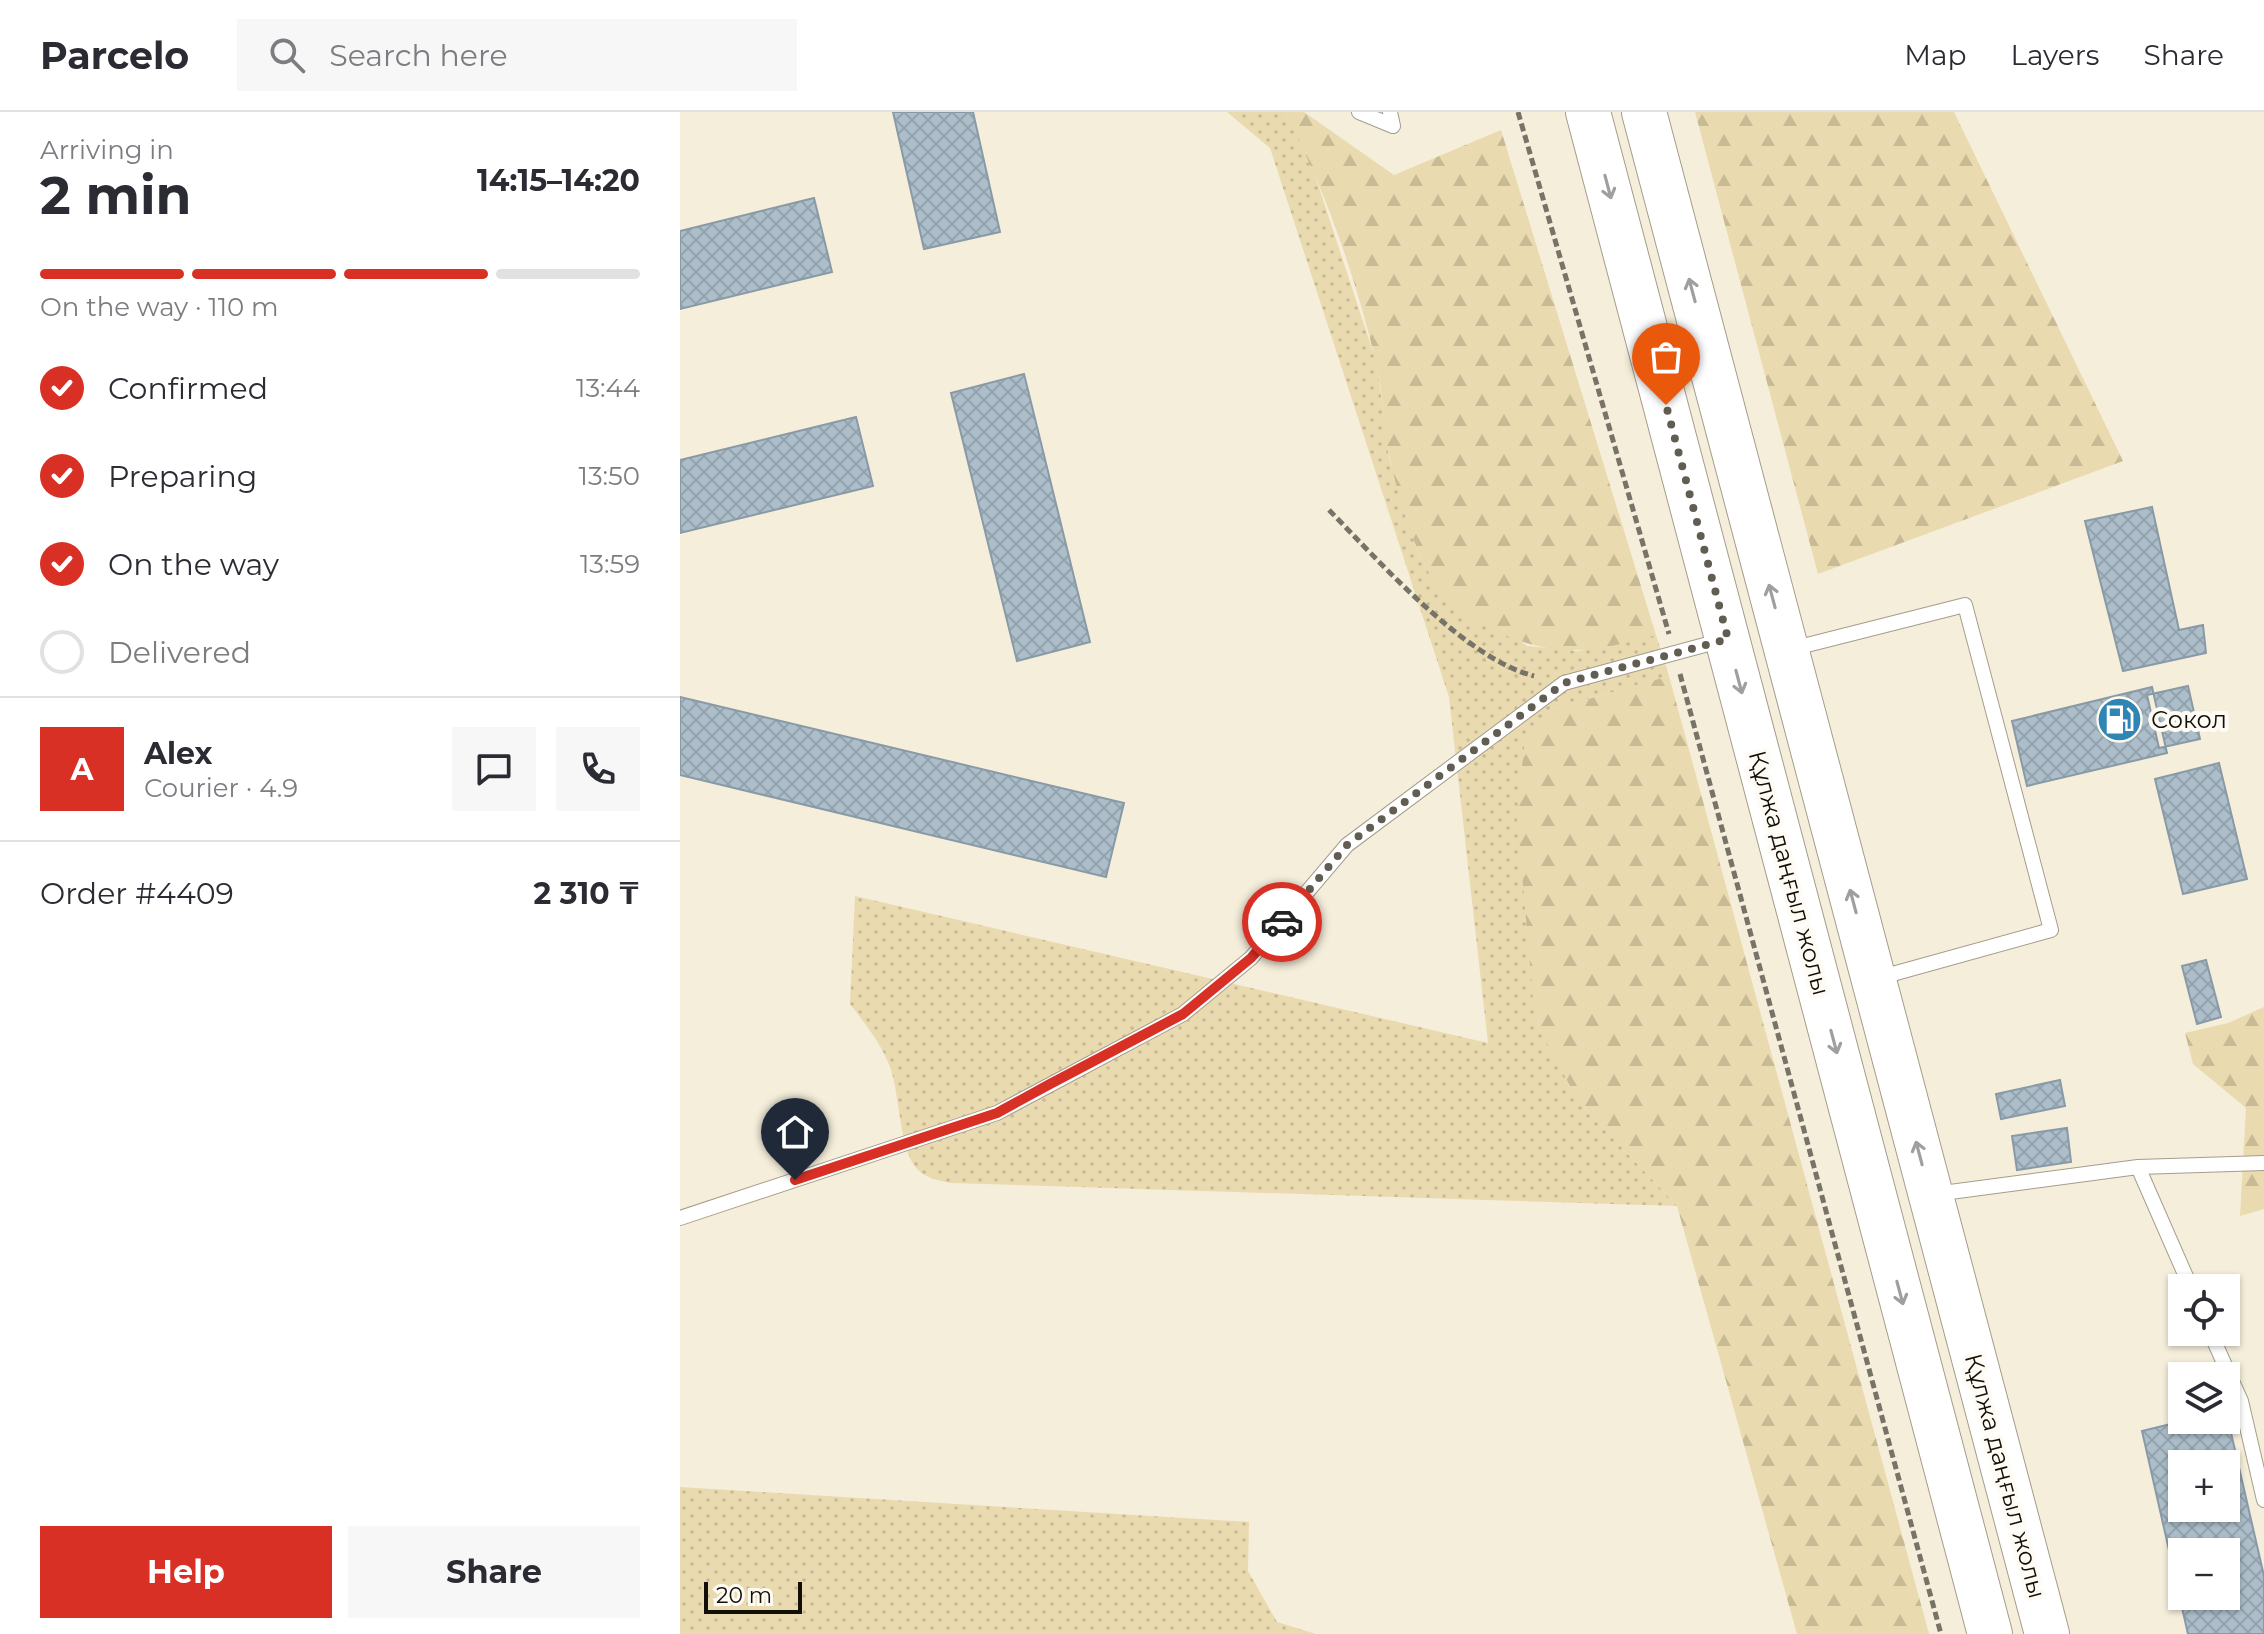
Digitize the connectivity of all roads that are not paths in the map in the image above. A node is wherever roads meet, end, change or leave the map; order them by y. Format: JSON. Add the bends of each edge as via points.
{"nodes":[{"id":1,"x":1359,"y":112,"type":"edge"},
{"id":2,"x":1390,"y":112,"type":"edge"},
{"id":3,"x":1588,"y":112,"type":"edge"},
{"id":4,"x":1644,"y":112,"type":"edge"},
{"id":5,"x":1728,"y":639,"type":"junction"},
{"id":6,"x":1787,"y":651,"type":"junction"},
{"id":7,"x":1874,"y":979,"type":"junction"},
{"id":8,"x":2264,"y":1163,"type":"edge"},
{"id":9,"x":2138,"y":1167,"type":"junction"},
{"id":10,"x":1931,"y":1195,"type":"junction"},
{"id":11,"x":680,"y":1218,"type":"edge"},
{"id":12,"x":2185,"y":1274,"type":"edge"},
{"id":13,"x":2216,"y":1346,"type":"edge"},
{"id":14,"x":2264,"y":1500,"type":"edge"},
{"id":15,"x":1990,"y":1634,"type":"edge"},
{"id":16,"x":2047,"y":1634,"type":"edge"}],
"edges":[{"from":1,"to":2,"type":"lane","via":[[1393,126]]},
{"from":3,"to":5,"type":"main road","name":"Құлжа даңғыл жолы","one_way":true},
{"from":6,"to":4,"type":"main road","name":"Құлжа даңғыл жолы","one_way":true},
{"from":5,"to":11,"type":"lane","via":[[1564,683],[1347,845],[1251,958],[1183,1014],[997,1113]]},
{"from":5,"to":15,"type":"main road","name":"Құлжа даңғыл жолы","one_way":true},
{"from":7,"to":6,"type":"main road","name":"Құлжа даңғыл жолы","one_way":true},
{"from":6,"to":7,"type":"lane","via":[[1965,605],[2051,930]]},
{"from":10,"to":7,"type":"main road","name":"Құлжа даңғыл жолы","one_way":true},
{"from":8,"to":9,"type":"lane"},
{"from":9,"to":10,"type":"lane"},
{"from":9,"to":12,"type":"lane"},
{"from":10,"to":16,"type":"main road","name":"Құлжа даңғыл жолы"},
{"from":13,"to":14,"type":"lane","via":[[2241,1401]]}]}
